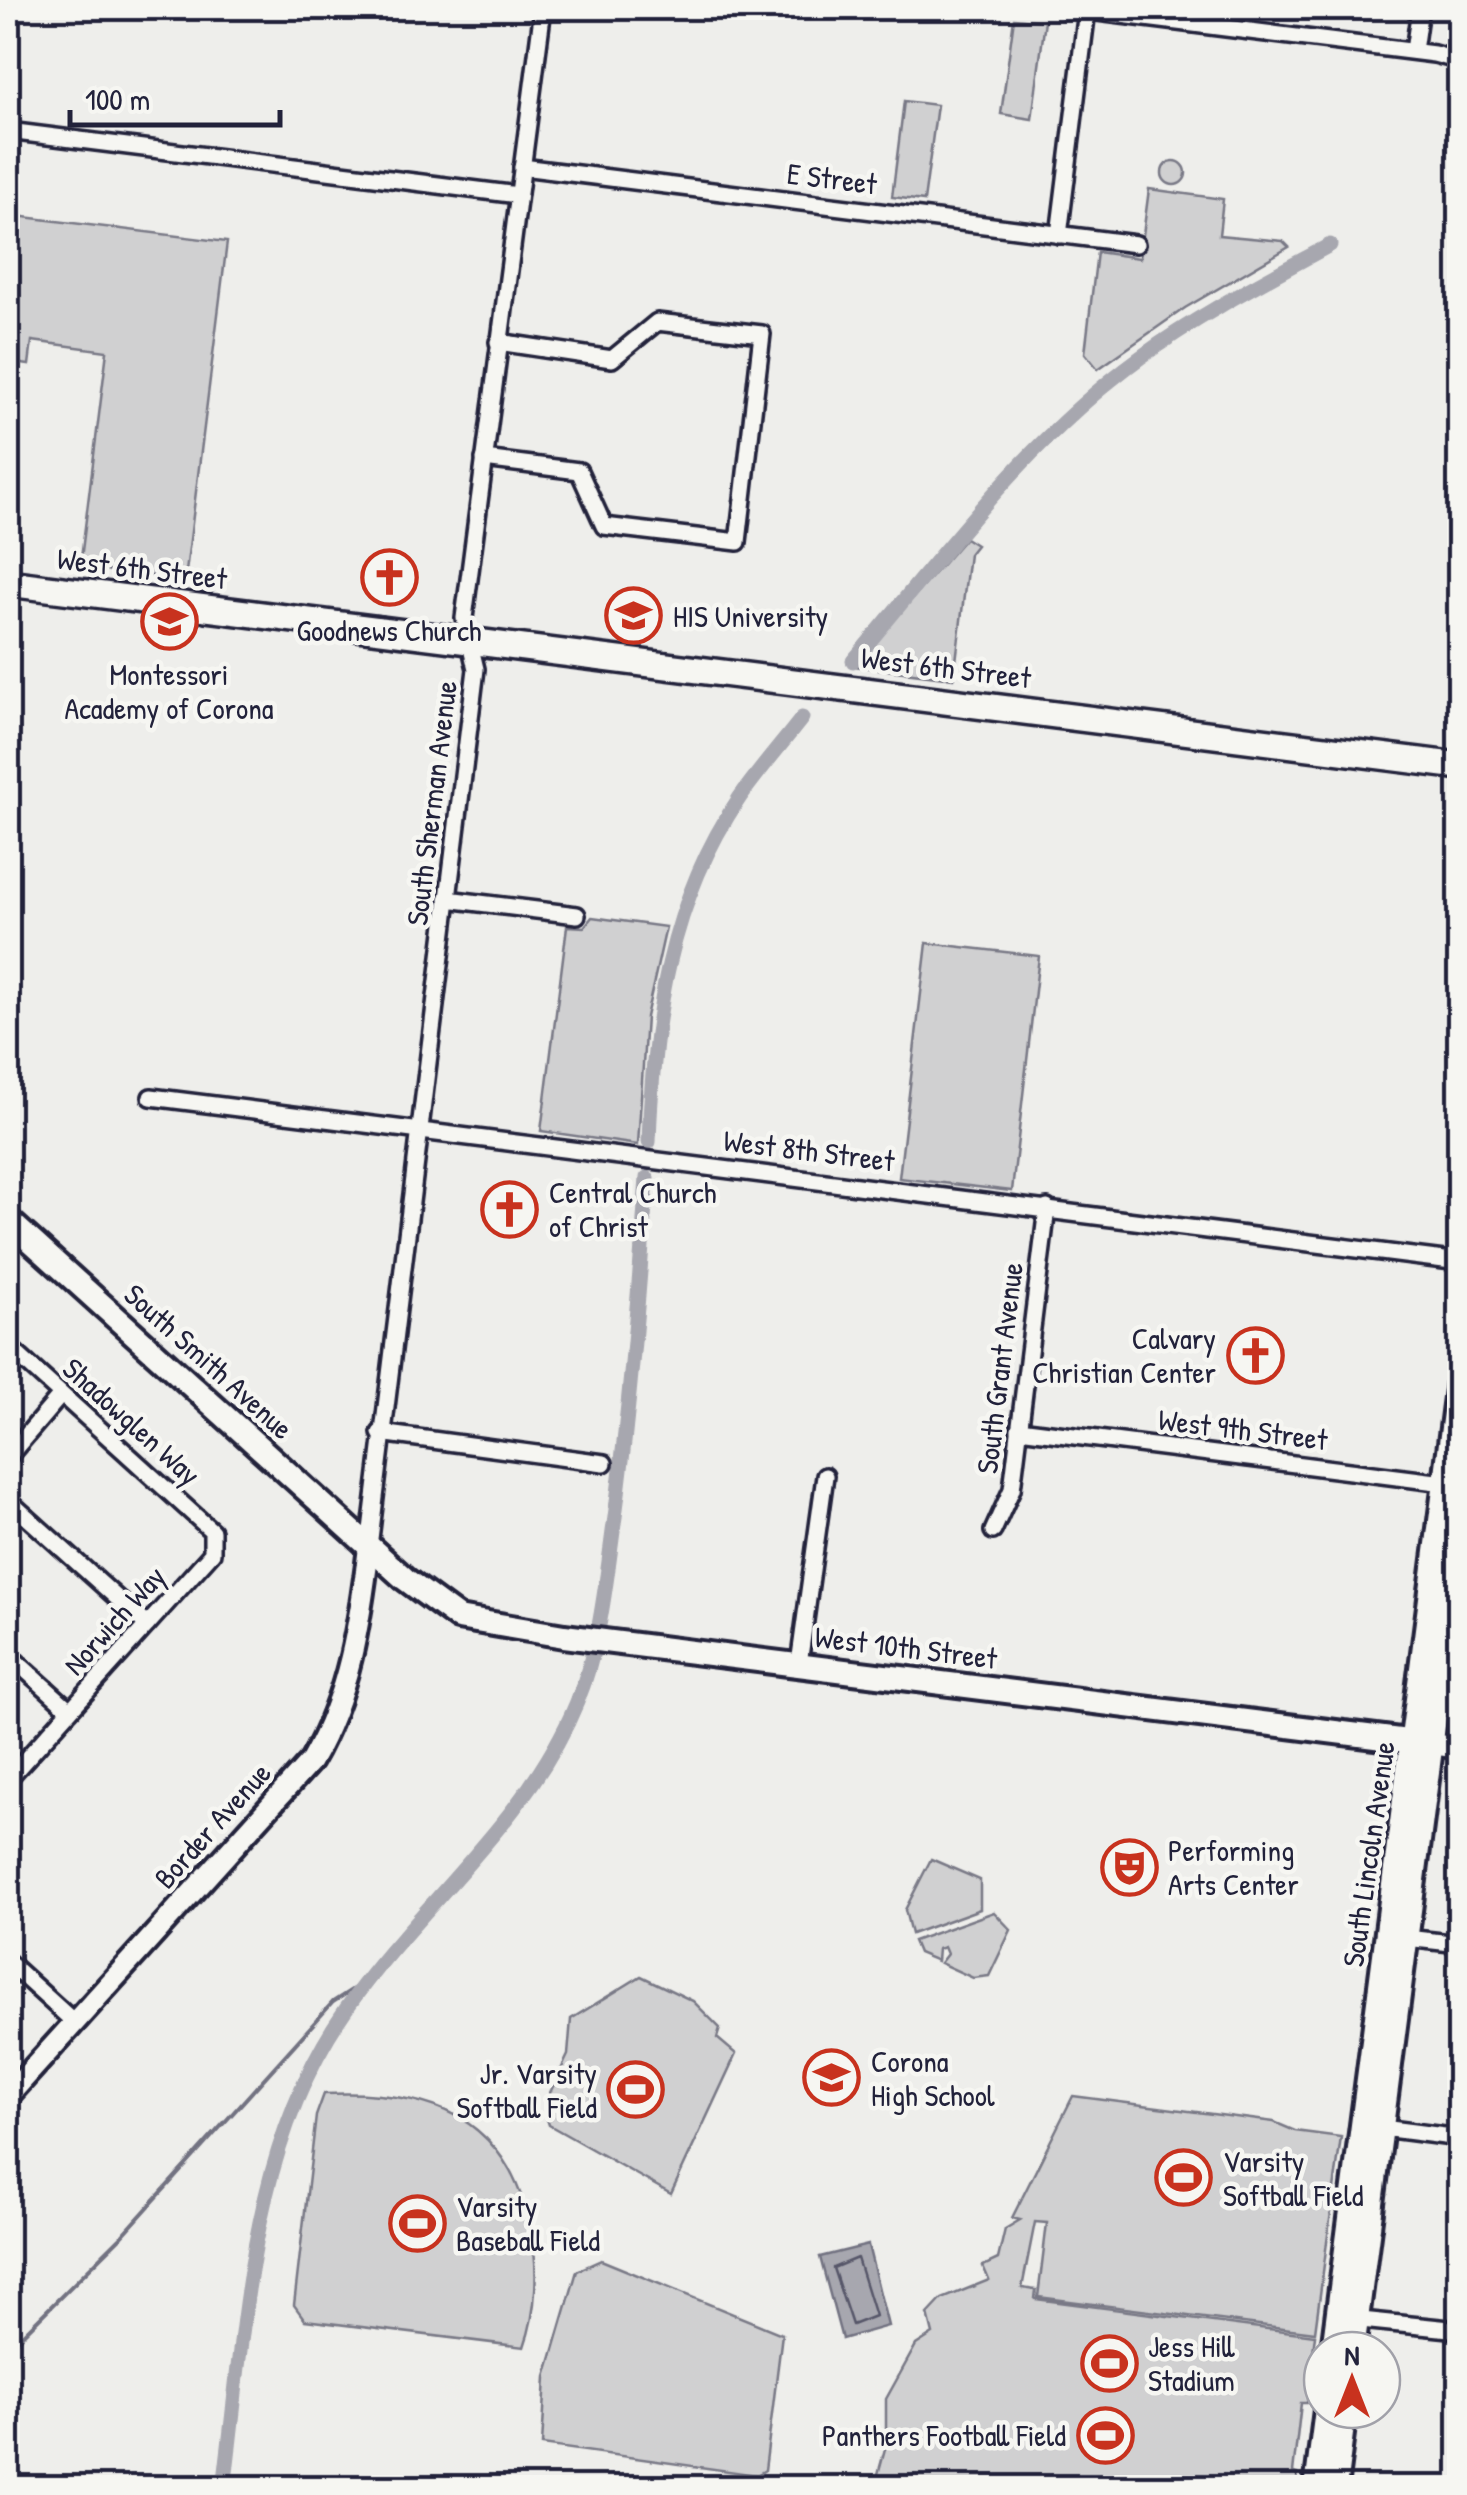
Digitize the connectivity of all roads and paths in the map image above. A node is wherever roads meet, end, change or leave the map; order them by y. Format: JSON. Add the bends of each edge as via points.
{"nodes":[{"id":1,"x":543,"y":8,"type":"edge"},
{"id":2,"x":1065,"y":8,"type":"edge"},
{"id":3,"x":1420,"y":8,"type":"edge"},
{"id":4,"x":1087,"y":10,"type":"junction"},
{"id":5,"x":1414,"y":51,"type":"junction"},
{"id":6,"x":1460,"y":61,"type":"edge"},
{"id":7,"x":8,"y":131,"type":"edge"},
{"id":8,"x":522,"y":167,"type":"junction"},
{"id":9,"x":518,"y":195,"type":"junction"},
{"id":10,"x":1059,"y":235,"type":"junction"},
{"id":11,"x":1136,"y":244,"type":"dead end"},
{"id":12,"x":498,"y":342,"type":"junction"},
{"id":13,"x":484,"y":459,"type":"junction"},
{"id":14,"x":8,"y":583,"type":"edge"},
{"id":15,"x":470,"y":643,"type":"junction"},
{"id":16,"x":1460,"y":766,"type":"edge"},
{"id":17,"x":447,"y":899,"type":"junction"},
{"id":18,"x":577,"y":916,"type":"dead end"},
{"id":19,"x":151,"y":1097,"type":"dead end"},
{"id":20,"x":418,"y":1128,"type":"junction"},
{"id":21,"x":1046,"y":1208,"type":"junction"},
{"id":22,"x":8,"y":1220,"type":"edge"},
{"id":23,"x":1460,"y":1262,"type":"edge"},
{"id":24,"x":8,"y":1346,"type":"edge"},
{"id":25,"x":1460,"y":1366,"type":"edge"},
{"id":26,"x":61,"y":1395,"type":"junction"},
{"id":27,"x":1019,"y":1429,"type":"junction"},
{"id":28,"x":380,"y":1434,"type":"junction"},
{"id":29,"x":8,"y":1457,"type":"edge"},
{"id":30,"x":604,"y":1464,"type":"dead end"},
{"id":31,"x":825,"y":1476,"type":"dead end"},
{"id":32,"x":1452,"y":1484,"type":"edge"},
{"id":33,"x":8,"y":1500,"type":"edge"},
{"id":34,"x":1460,"y":1525,"type":"edge"},
{"id":35,"x":993,"y":1531,"type":"dead end"},
{"id":36,"x":216,"y":1540,"type":"joint"},
{"id":37,"x":369,"y":1547,"type":"junction"},
{"id":38,"x":147,"y":1625,"type":"junction"},
{"id":39,"x":8,"y":1654,"type":"edge"},
{"id":40,"x":799,"y":1664,"type":"junction"},
{"id":41,"x":70,"y":1710,"type":"junction"},
{"id":42,"x":1423,"y":1743,"type":"junction"},
{"id":43,"x":1460,"y":1748,"type":"edge"},
{"id":44,"x":8,"y":1779,"type":"edge"},
{"id":45,"x":1406,"y":1938,"type":"junction"},
{"id":46,"x":1460,"y":1944,"type":"edge"},
{"id":47,"x":8,"y":1962,"type":"edge"},
{"id":48,"x":74,"y":2022,"type":"junction"},
{"id":49,"x":8,"y":2096,"type":"edge"},
{"id":50,"x":1382,"y":2128,"type":"junction"},
{"id":51,"x":1460,"y":2138,"type":"edge"},
{"id":52,"x":1347,"y":2318,"type":"junction"},
{"id":53,"x":1342,"y":2330,"type":"edge"},
{"id":54,"x":1349,"y":2330,"type":"edge"},
{"id":55,"x":1460,"y":2330,"type":"edge"},
{"id":56,"x":1323,"y":2430,"type":"edge"},
{"id":57,"x":1342,"y":2430,"type":"edge"},
{"id":58,"x":1316,"y":2488,"type":"edge"},
{"id":59,"x":1335,"y":2488,"type":"edge"}],
"edges":[{"from":1,"to":8,"type":"street","name":"South Sherman Avenue"},
{"from":2,"to":4,"type":"street"},
{"from":3,"to":5,"type":"street"},
{"from":4,"to":5,"type":"street"},
{"from":4,"to":10,"type":"street"},
{"from":5,"to":6,"type":"street"},
{"from":7,"to":9,"type":"street"},
{"from":8,"to":9,"type":"street","name":"South Sherman Avenue"},
{"from":8,"to":10,"type":"street","name":"E Street"},
{"from":9,"to":12,"type":"street","name":"South Sherman Avenue"},
{"from":10,"to":11,"type":"street","name":"E Street"},
{"from":12,"to":13,"type":"street","name":"South Sherman Avenue"},
{"from":12,"to":13,"type":"street","via":[[612,359],[657,322],[762,334],[738,542],[604,526],[579,470]]},
{"from":13,"to":15,"type":"street","name":"South Sherman Avenue","via":[[464,618]]},
{"from":14,"to":15,"type":"main road","name":"West 6th Street"},
{"from":15,"to":16,"type":"main road","name":"West 6th Street"},
{"from":15,"to":17,"type":"street","name":"South Sherman Avenue","via":[[476,669]]},
{"from":17,"to":18,"type":"street"},
{"from":17,"to":20,"type":"street","name":"South Sherman Avenue"},
{"from":19,"to":20,"type":"street","name":"West 8th Street"},
{"from":20,"to":21,"type":"street","name":"West 8th Street"},
{"from":20,"to":28,"type":"street","name":"South Sherman Avenue"},
{"from":21,"to":23,"type":"street","name":"West 8th Street"},
{"from":21,"to":27,"type":"street","name":"South Grant Avenue"},
{"from":22,"to":37,"type":"main road","name":"South Smith Avenue"},
{"from":24,"to":26,"type":"street","name":"Shadowglen Way"},
{"from":25,"to":32,"type":"main road","name":"South Lincoln Avenue"},
{"from":26,"to":29,"type":"street"},
{"from":26,"to":36,"type":"street","name":"Shadowglen Way"},
{"from":27,"to":32,"type":"street","name":"West 9th Street"},
{"from":27,"to":35,"type":"street","name":"South Grant Avenue","via":[[1012,1488]]},
{"from":28,"to":30,"type":"street"},
{"from":28,"to":37,"type":"street","name":"South Sherman Avenue"},
{"from":31,"to":40,"type":"street"},
{"from":32,"to":42,"type":"main road","name":"South Lincoln Avenue"},
{"from":33,"to":38,"type":"street"},
{"from":34,"to":42,"type":"main road","name":"South Lincoln Avenue"},
{"from":36,"to":38,"type":"street","name":"Norwich Way"},
{"from":37,"to":40,"type":"main road","name":"West 10th Street","via":[[458,1618]]},
{"from":37,"to":48,"type":"street","name":"Border Avenue","via":[[348,1677],[335,1720],[311,1761]]},
{"from":38,"to":41,"type":"street","name":"Norwich Way"},
{"from":39,"to":41,"type":"street"},
{"from":40,"to":42,"type":"main road","name":"West 10th Street"},
{"from":41,"to":44,"type":"street","name":"Norwich Way"},
{"from":42,"to":43,"type":"street","name":"West 10th Street"},
{"from":42,"to":45,"type":"main road","name":"South Lincoln Avenue"},
{"from":42,"to":52,"type":"main road","name":"South Lincoln Avenue"},
{"from":45,"to":46,"type":"street"},
{"from":45,"to":50,"type":"main road","name":"South Lincoln Avenue"},
{"from":47,"to":48,"type":"street"},
{"from":48,"to":49,"type":"street","name":"Border Avenue"},
{"from":50,"to":51,"type":"street"},
{"from":50,"to":52,"type":"main road","name":"South Lincoln Avenue"},
{"from":52,"to":53,"type":"main road","name":"South Lincoln Avenue"},
{"from":52,"to":54,"type":"main road","name":"South Lincoln Avenue"},
{"from":52,"to":55,"type":"street"},
{"from":56,"to":58,"type":"main road"},
{"from":57,"to":59,"type":"main road"}]}
